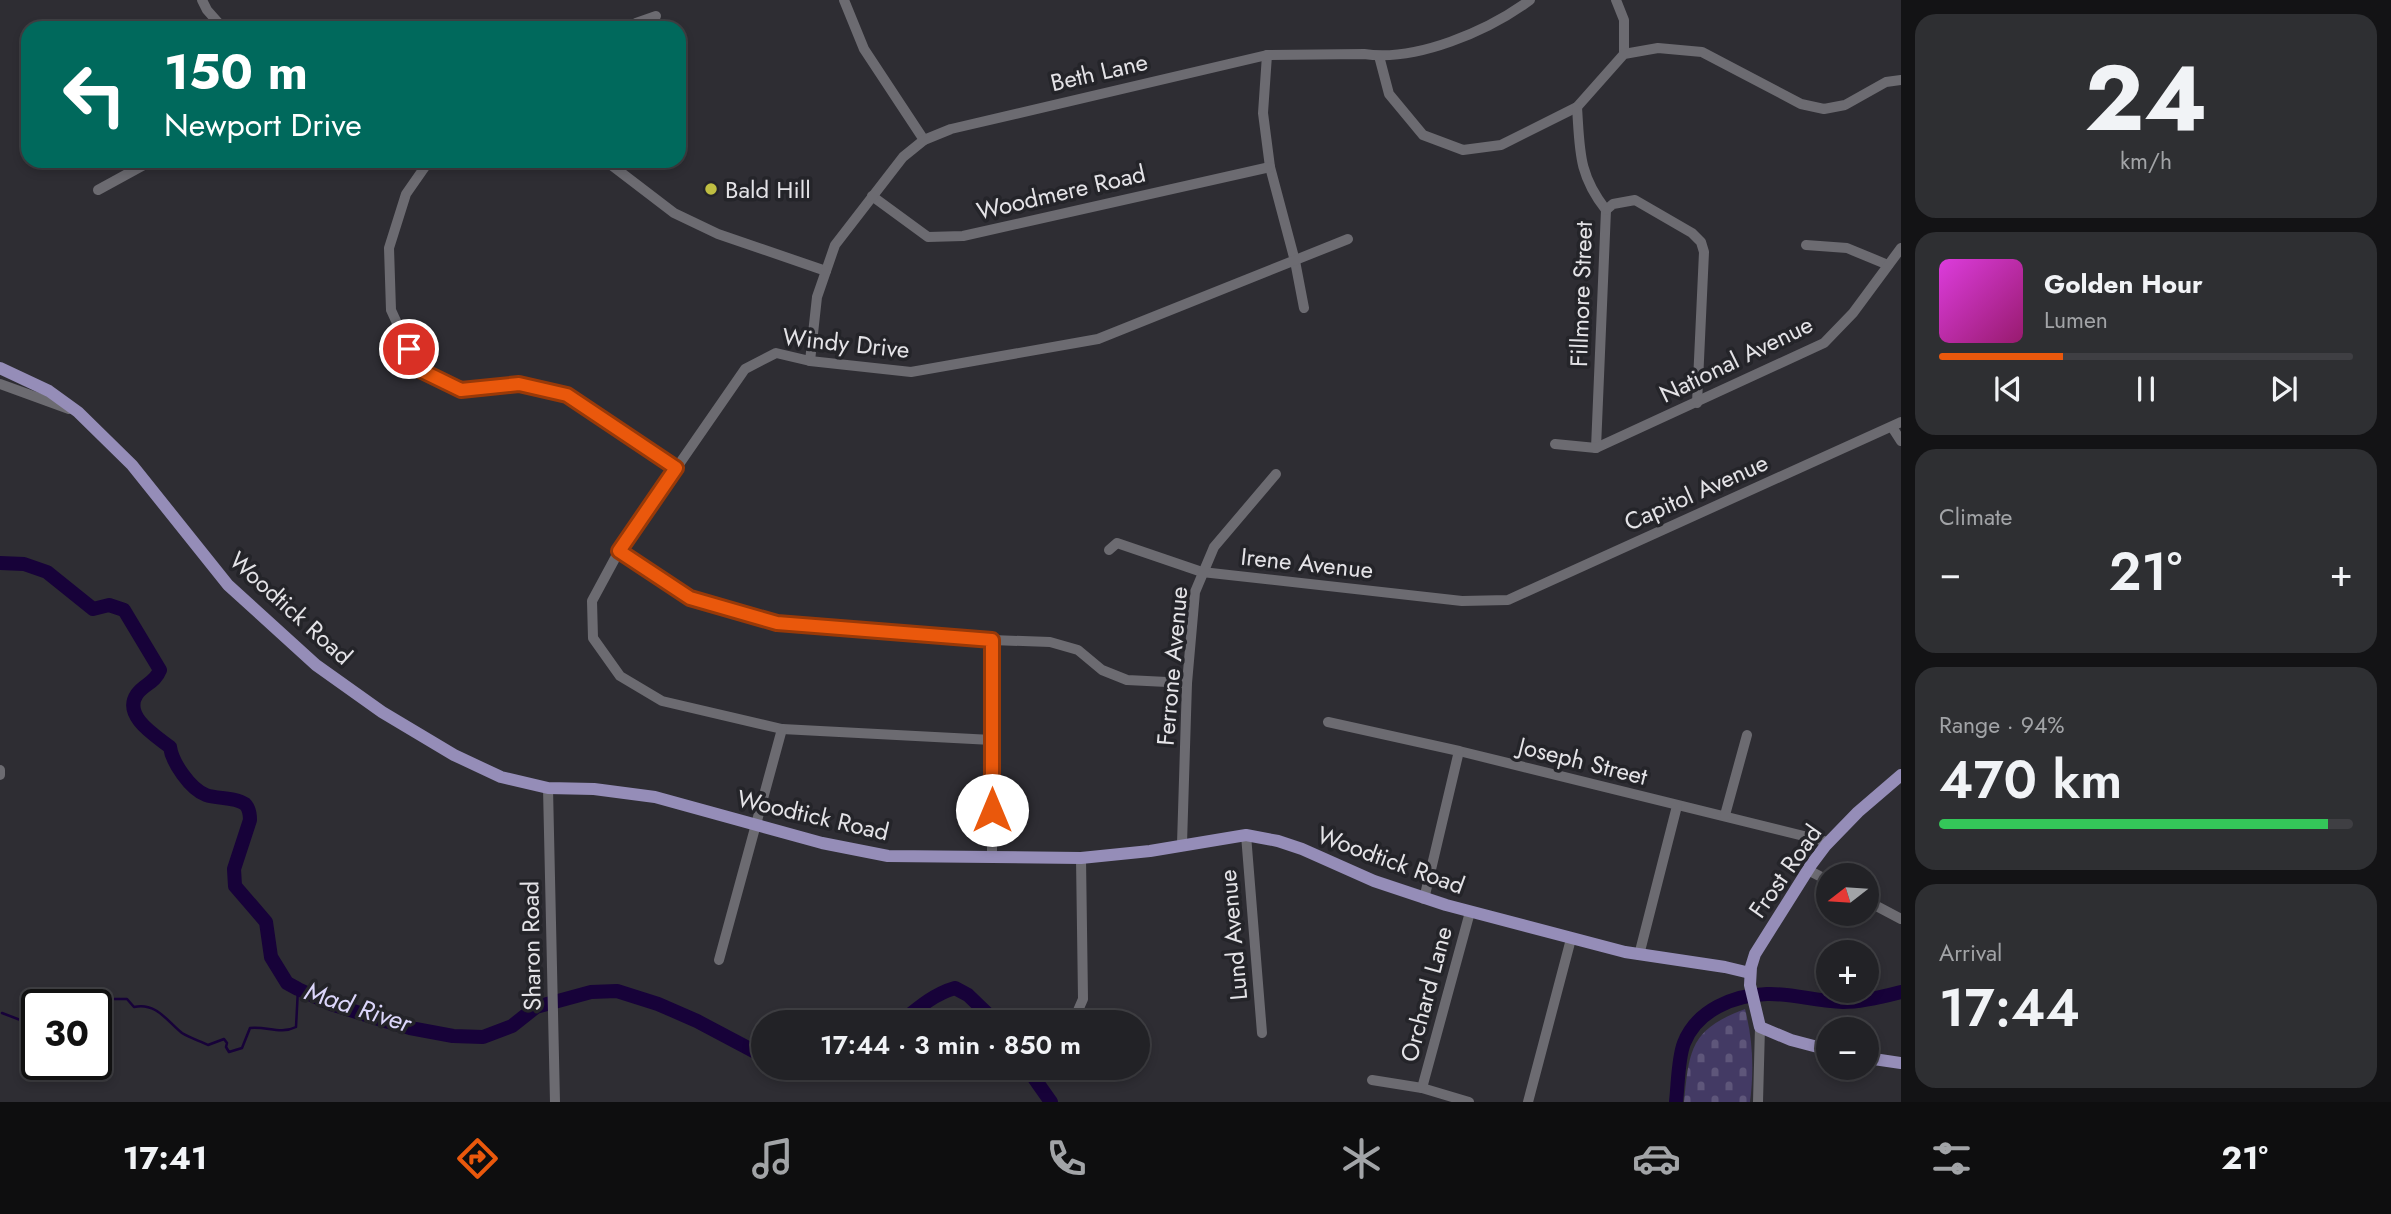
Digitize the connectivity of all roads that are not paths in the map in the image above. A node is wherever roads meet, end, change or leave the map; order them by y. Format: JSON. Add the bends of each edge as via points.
{"nodes":[{"id":1,"x":202,"y":0,"type":"edge"},
{"id":2,"x":844,"y":0,"type":"edge"},
{"id":3,"x":1530,"y":0,"type":"edge"},
{"id":4,"x":1616,"y":0,"type":"edge"},
{"id":5,"x":656,"y":16,"type":"dead end"},
{"id":6,"x":217,"y":21,"type":"edge"},
{"id":7,"x":642,"y":21,"type":"edge"},
{"id":8,"x":1624,"y":54,"type":"junction"},
{"id":9,"x":1267,"y":55,"type":"junction"},
{"id":10,"x":1379,"y":56,"type":"junction"},
{"id":11,"x":1901,"y":80,"type":"edge"},
{"id":12,"x":1577,"y":107,"type":"junction"},
{"id":13,"x":924,"y":140,"type":"junction"},
{"id":14,"x":1270,"y":167,"type":"junction"},
{"id":15,"x":138,"y":168,"type":"edge"},
{"id":16,"x":424,"y":168,"type":"edge"},
{"id":17,"x":615,"y":168,"type":"edge"},
{"id":18,"x":98,"y":190,"type":"dead end"},
{"id":19,"x":872,"y":196,"type":"junction"},
{"id":20,"x":1606,"y":211,"type":"junction"},
{"id":21,"x":1348,"y":239,"type":"dead end"},
{"id":22,"x":1806,"y":245,"type":"dead end"},
{"id":23,"x":1901,"y":248,"type":"edge"},
{"id":24,"x":1295,"y":261,"type":"junction"},
{"id":25,"x":1888,"y":265,"type":"junction"},
{"id":26,"x":826,"y":271,"type":"junction"},
{"id":27,"x":1304,"y":308,"type":"dead end"},
{"id":28,"x":810,"y":360,"type":"junction"},
{"id":29,"x":0,"y":368,"type":"edge"},
{"id":30,"x":0,"y":384,"type":"edge"},
{"id":31,"x":1697,"y":403,"type":"junction"},
{"id":32,"x":78,"y":412,"type":"junction"},
{"id":33,"x":1897,"y":424,"type":"edge"},
{"id":34,"x":1901,"y":441,"type":"edge"},
{"id":35,"x":1555,"y":444,"type":"dead end"},
{"id":36,"x":1596,"y":448,"type":"junction"},
{"id":37,"x":676,"y":468,"type":"junction"},
{"id":38,"x":1276,"y":474,"type":"dead end"},
{"id":39,"x":1109,"y":550,"type":"dead end"},
{"id":40,"x":619,"y":551,"type":"junction"},
{"id":41,"x":1202,"y":572,"type":"junction"},
{"id":42,"x":1508,"y":600,"type":"joint"},
{"id":43,"x":992,"y":640,"type":"junction"},
{"id":44,"x":1187,"y":683,"type":"junction"},
{"id":45,"x":1328,"y":722,"type":"dead end"},
{"id":46,"x":782,"y":729,"type":"junction"},
{"id":47,"x":1747,"y":735,"type":"dead end"},
{"id":48,"x":992,"y":740,"type":"junction"},
{"id":49,"x":1459,"y":751,"type":"junction"},
{"id":50,"x":1901,"y":775,"type":"edge"},
{"id":51,"x":548,"y":788,"type":"junction"},
{"id":52,"x":1677,"y":806,"type":"junction"},
{"id":53,"x":1725,"y":816,"type":"junction"},
{"id":54,"x":756,"y":824,"type":"junction"},
{"id":55,"x":1246,"y":835,"type":"junction"},
{"id":56,"x":1828,"y":842,"type":"junction"},
{"id":57,"x":1182,"y":845,"type":"junction"},
{"id":58,"x":992,"y":857,"type":"junction"},
{"id":59,"x":1081,"y":858,"type":"junction"},
{"id":60,"x":1808,"y":870,"type":"junction"},
{"id":61,"x":1816,"y":874,"type":"edge"},
{"id":62,"x":1424,"y":899,"type":"junction"},
{"id":63,"x":1880,"y":908,"type":"edge"},
{"id":64,"x":1470,"y":912,"type":"junction"},
{"id":65,"x":1901,"y":919,"type":"edge"},
{"id":66,"x":1571,"y":939,"type":"junction"},
{"id":67,"x":1639,"y":955,"type":"junction"},
{"id":68,"x":719,"y":960,"type":"dead end"},
{"id":69,"x":1750,"y":973,"type":"junction"},
{"id":70,"x":1078,"y":1010,"type":"edge"},
{"id":71,"x":1760,"y":1027,"type":"junction"},
{"id":72,"x":1262,"y":1032,"type":"dead end"},
{"id":73,"x":1816,"y":1047,"type":"edge"},
{"id":74,"x":1879,"y":1060,"type":"edge"},
{"id":75,"x":1901,"y":1063,"type":"edge"},
{"id":76,"x":1372,"y":1080,"type":"dead end"},
{"id":77,"x":1422,"y":1088,"type":"junction"},
{"id":78,"x":555,"y":1102,"type":"edge"},
{"id":79,"x":1469,"y":1102,"type":"edge"},
{"id":80,"x":1528,"y":1102,"type":"edge"},
{"id":81,"x":1758,"y":1102,"type":"edge"}],
"edges":[{"from":1,"to":6,"type":"street"},
{"from":2,"to":13,"type":"street","via":[[864,48]]},
{"from":3,"to":10,"type":"street","name":"Beth Lane","via":[[1461,38]]},
{"from":4,"to":8,"type":"street","via":[[1624,20]]},
{"from":5,"to":7,"type":"street"},
{"from":8,"to":11,"type":"street","via":[[1658,48],[1702,51],[1801,104],[1824,109],[1845,105],[1886,82]]},
{"from":8,"to":12,"type":"street"},
{"from":9,"to":10,"type":"street","name":"Beth Lane"},
{"from":9,"to":13,"type":"street","name":"Beth Lane","via":[[951,129]]},
{"from":9,"to":14,"type":"street","via":[[1263,113]]},
{"from":10,"to":12,"type":"street","via":[[1389,94],[1423,135],[1463,150],[1501,145]]},
{"from":12,"to":20,"type":"street","name":"Fillmore Street","via":[[1582,169]]},
{"from":13,"to":19,"type":"street","name":"Beth Lane","via":[[903,157]]},
{"from":14,"to":19,"type":"street","name":"Woodmere Road","via":[[963,236],[928,237]]},
{"from":14,"to":24,"type":"street"},
{"from":15,"to":18,"type":"street"},
{"from":16,"to":37,"type":"street","via":[[406,194],[389,248],[391,310],[418,369],[461,390],[519,384],[567,395]]},
{"from":17,"to":26,"type":"street","via":[[674,213],[718,234]]},
{"from":19,"to":26,"type":"street","name":"Beth Lane","via":[[835,245]]},
{"from":20,"to":31,"type":"street","via":[[1613,204],[1635,201],[1676,222],[1701,242]]},
{"from":20,"to":36,"type":"street","name":"Fillmore Street"},
{"from":21,"to":24,"type":"street","name":"Windy Drive"},
{"from":22,"to":25,"type":"street","via":[[1847,248]]},
{"from":23,"to":25,"type":"street","name":"National Avenue"},
{"from":24,"to":27,"type":"street"},
{"from":24,"to":28,"type":"street","name":"Windy Drive","via":[[1098,339],[911,372]]},
{"from":25,"to":31,"type":"street","name":"National Avenue","via":[[1824,343]]},
{"from":26,"to":28,"type":"street","name":"Beth Lane","via":[[817,296]]},
{"from":28,"to":37,"type":"street","name":"Windy Drive","via":[[776,353],[745,369]]},
{"from":29,"to":32,"type":"main road","name":"Woodtick Road","via":[[49,391]]},
{"from":30,"to":32,"type":"street"},
{"from":31,"to":36,"type":"street","name":"National Avenue"},
{"from":32,"to":51,"type":"main road","name":"Woodtick Road","via":[[132,465],[228,585],[316,666],[454,755],[501,778]]},
{"from":33,"to":34,"type":"street"},
{"from":33,"to":42,"type":"street","name":"Capitol Avenue"},
{"from":35,"to":36,"type":"street"},
{"from":37,"to":40,"type":"street","name":"Windy Drive"},
{"from":38,"to":41,"type":"street","name":"Ferrone Avenue","via":[[1214,547]]},
{"from":39,"to":41,"type":"street","name":"Irene Avenue","via":[[1117,543]]},
{"from":40,"to":43,"type":"street","via":[[690,598],[777,623]]},
{"from":40,"to":46,"type":"street","name":"Windy Drive","via":[[592,601],[593,638],[620,676],[662,701]]},
{"from":41,"to":42,"type":"street","name":"Irene Avenue","via":[[1461,601]]},
{"from":41,"to":44,"type":"street","name":"Ferrone Avenue","via":[[1195,592]]},
{"from":43,"to":44,"type":"street","via":[[1050,642],[1077,650],[1102,670],[1127,680]]},
{"from":43,"to":48,"type":"street"},
{"from":44,"to":57,"type":"street","name":"Ferrone Avenue"},
{"from":45,"to":49,"type":"street","name":"Joseph Street"},
{"from":46,"to":48,"type":"street","name":"Windy Drive"},
{"from":46,"to":54,"type":"street"},
{"from":47,"to":53,"type":"street"},
{"from":48,"to":58,"type":"street"},
{"from":49,"to":52,"type":"street","name":"Joseph Street"},
{"from":49,"to":62,"type":"street"},
{"from":50,"to":56,"type":"main road","name":"Frost Road"},
{"from":51,"to":54,"type":"main road","name":"Woodtick Road","via":[[655,797]]},
{"from":51,"to":78,"type":"street","name":"Sharon Road"},
{"from":52,"to":53,"type":"street","name":"Joseph Street"},
{"from":52,"to":67,"type":"street"},
{"from":53,"to":56,"type":"street","name":"Joseph Street"},
{"from":54,"to":58,"type":"main road","name":"Woodtick Road","via":[[888,856]]},
{"from":54,"to":68,"type":"street"},
{"from":55,"to":57,"type":"main road","name":"Woodtick Road"},
{"from":55,"to":62,"type":"main road","name":"Woodtick Road","via":[[1301,849]]},
{"from":55,"to":72,"type":"street","name":"Lund Avenue"},
{"from":56,"to":60,"type":"main road","name":"Frost Road"},
{"from":57,"to":59,"type":"main road","name":"Woodtick Road"},
{"from":58,"to":59,"type":"main road","name":"Woodtick Road"},
{"from":59,"to":70,"type":"street","via":[[1083,999]]},
{"from":60,"to":61,"type":"street"},
{"from":60,"to":69,"type":"main road","name":"Frost Road","via":[[1755,954]]},
{"from":62,"to":64,"type":"main road","name":"Woodtick Road"},
{"from":63,"to":65,"type":"street"},
{"from":64,"to":66,"type":"main road","name":"Woodtick Road"},
{"from":64,"to":77,"type":"street","name":"Orchard Lane"},
{"from":66,"to":67,"type":"main road","name":"Woodtick Road"},
{"from":66,"to":80,"type":"street"},
{"from":67,"to":69,"type":"main road","name":"Woodtick Road"},
{"from":69,"to":71,"type":"main road"},
{"from":71,"to":73,"type":"main road"},
{"from":71,"to":81,"type":"street"},
{"from":74,"to":75,"type":"main road"},
{"from":76,"to":77,"type":"street"},
{"from":77,"to":79,"type":"street"}]}
